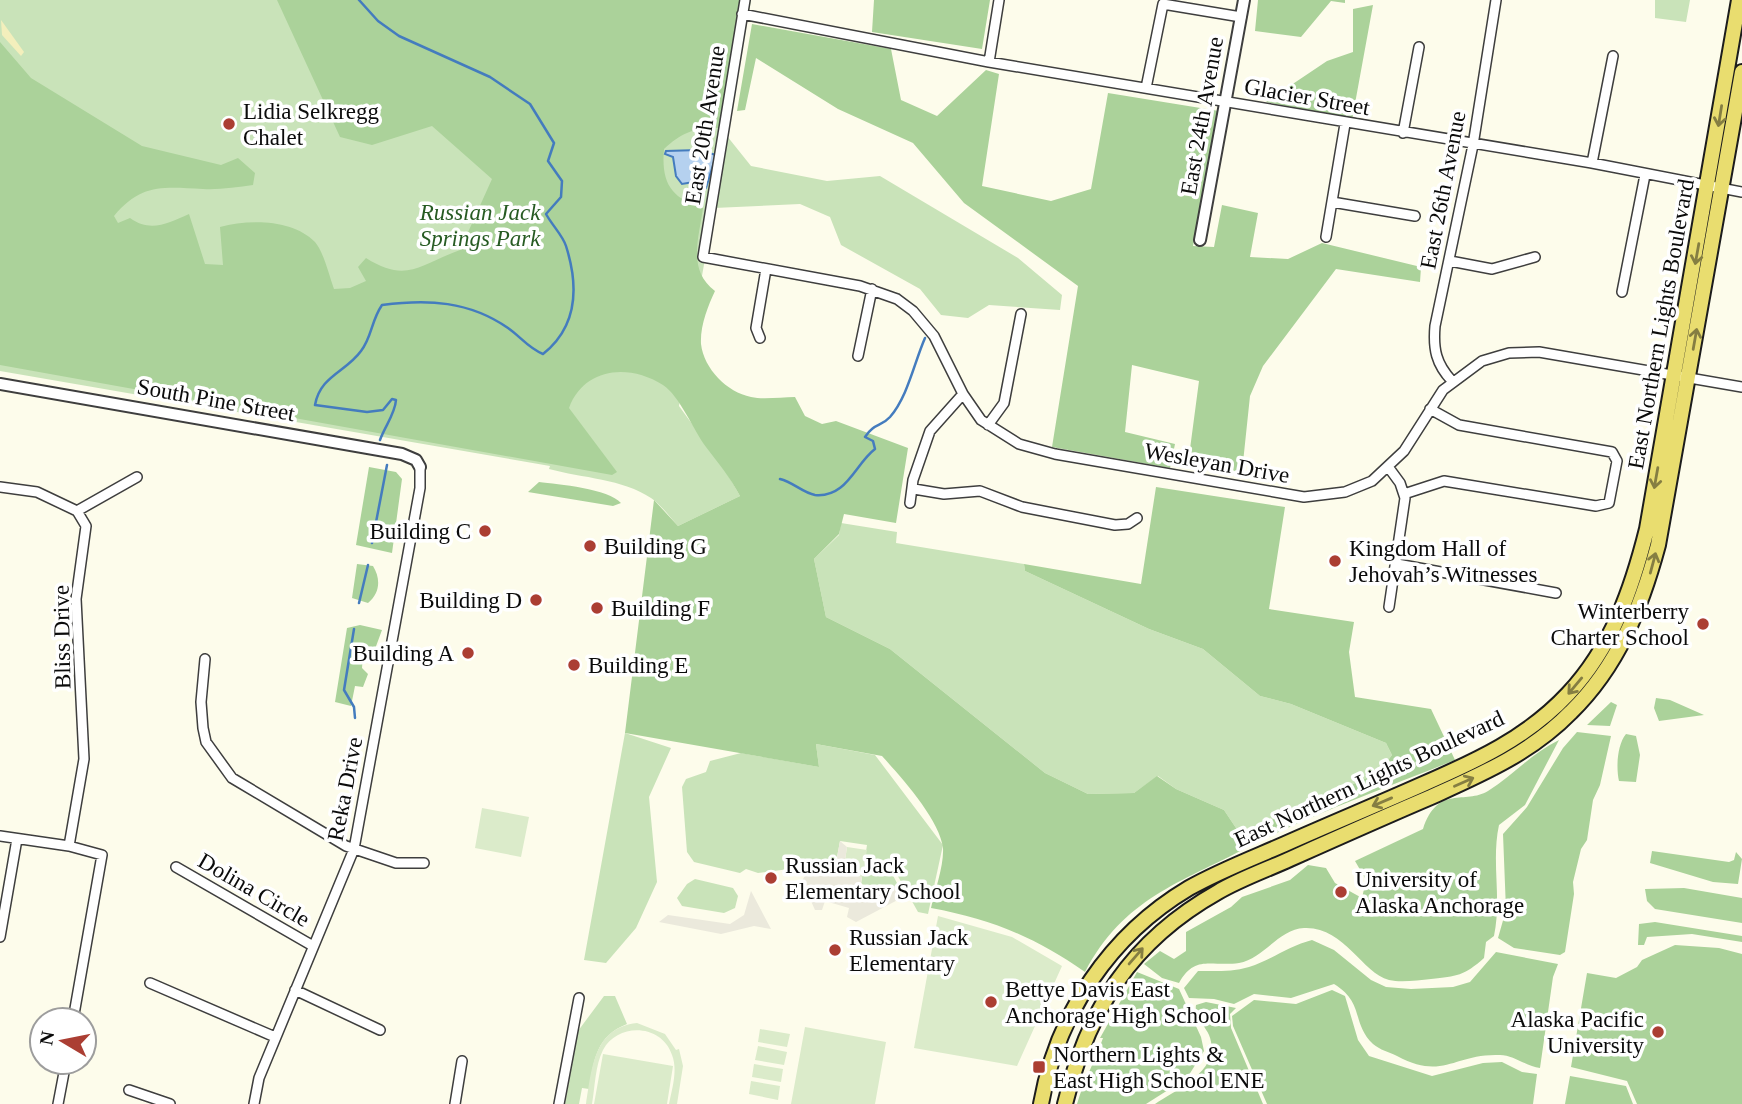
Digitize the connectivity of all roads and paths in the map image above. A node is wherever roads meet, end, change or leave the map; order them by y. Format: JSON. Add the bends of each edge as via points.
{"nodes":[{"id":1,"x":745,"y":0,"type":"edge"},
{"id":2,"x":999,"y":0,"type":"edge"},
{"id":3,"x":1244,"y":0,"type":"edge"},
{"id":4,"x":1496,"y":0,"type":"edge"},
{"id":5,"x":1739,"y":0,"type":"edge"},
{"id":6,"x":742,"y":14,"type":"junction"},
{"id":7,"x":1241,"y":17,"type":"junction"},
{"id":8,"x":1419,"y":47,"type":"dead end"},
{"id":9,"x":1613,"y":56,"type":"dead end"},
{"id":10,"x":989,"y":62,"type":"junction"},
{"id":11,"x":1738,"y":78,"type":"edge"},
{"id":12,"x":1146,"y":88,"type":"junction"},
{"id":13,"x":1226,"y":102,"type":"junction"},
{"id":14,"x":1345,"y":124,"type":"junction"},
{"id":15,"x":1404,"y":133,"type":"junction"},
{"id":16,"x":1473,"y":145,"type":"junction"},
{"id":17,"x":1592,"y":163,"type":"junction"},
{"id":18,"x":1644,"y":175,"type":"junction"},
{"id":19,"x":1715,"y":188,"type":"junction"},
{"id":20,"x":1742,"y":192,"type":"edge"},
{"id":21,"x":1332,"y":202,"type":"junction"},
{"id":22,"x":1415,"y":216,"type":"dead end"},
{"id":23,"x":1326,"y":237,"type":"dead end"},
{"id":24,"x":1200,"y":240,"type":"dead end"},
{"id":25,"x":703,"y":257,"type":"joint"},
{"id":26,"x":1535,"y":257,"type":"dead end"},
{"id":27,"x":1450,"y":261,"type":"junction"},
{"id":28,"x":766,"y":269,"type":"junction"},
{"id":29,"x":872,"y":289,"type":"junction"},
{"id":30,"x":1622,"y":292,"type":"dead end"},
{"id":31,"x":1021,"y":314,"type":"dead end"},
{"id":32,"x":760,"y":338,"type":"dead end"},
{"id":33,"x":859,"y":356,"type":"dead end"},
{"id":34,"x":1681,"y":376,"type":"junction"},
{"id":35,"x":1452,"y":381,"type":"junction"},
{"id":36,"x":0,"y":384,"type":"edge"},
{"id":37,"x":1742,"y":387,"type":"edge"},
{"id":38,"x":962,"y":394,"type":"junction"},
{"id":39,"x":1430,"y":409,"type":"junction"},
{"id":40,"x":988,"y":425,"type":"junction"},
{"id":41,"x":420,"y":467,"type":"joint"},
{"id":42,"x":1389,"y":468,"type":"junction"},
{"id":43,"x":137,"y":477,"type":"dead end"},
{"id":44,"x":0,"y":487,"type":"edge"},
{"id":45,"x":914,"y":489,"type":"junction"},
{"id":46,"x":1404,"y":494,"type":"junction"},
{"id":47,"x":910,"y":503,"type":"dead end"},
{"id":48,"x":77,"y":511,"type":"junction"},
{"id":49,"x":1137,"y":519,"type":"dead end"},
{"id":50,"x":1397,"y":565,"type":"junction"},
{"id":51,"x":1556,"y":593,"type":"dead end"},
{"id":52,"x":1388,"y":607,"type":"dead end"},
{"id":53,"x":205,"y":659,"type":"dead end"},
{"id":54,"x":0,"y":836,"type":"edge"},
{"id":55,"x":17,"y":839,"type":"junction"},
{"id":56,"x":69,"y":846,"type":"junction"},
{"id":57,"x":354,"y":849,"type":"junction"},
{"id":58,"x":424,"y":863,"type":"dead end"},
{"id":59,"x":176,"y":867,"type":"dead end"},
{"id":60,"x":0,"y":937,"type":"edge"},
{"id":61,"x":313,"y":946,"type":"junction"},
{"id":62,"x":149,"y":983,"type":"dead end"},
{"id":63,"x":295,"y":990,"type":"junction"},
{"id":64,"x":579,"y":998,"type":"dead end"},
{"id":65,"x":75,"y":1006,"type":"edge"},
{"id":66,"x":380,"y":1030,"type":"dead end"},
{"id":67,"x":275,"y":1037,"type":"junction"},
{"id":68,"x":462,"y":1061,"type":"dead end"},
{"id":69,"x":63,"y":1076,"type":"edge"},
{"id":70,"x":129,"y":1090,"type":"dead end"},
{"id":71,"x":58,"y":1104,"type":"edge"},
{"id":72,"x":170,"y":1104,"type":"edge"},
{"id":73,"x":254,"y":1104,"type":"edge"},
{"id":74,"x":455,"y":1104,"type":"edge"},
{"id":75,"x":559,"y":1104,"type":"edge"},
{"id":76,"x":1041,"y":1104,"type":"edge"},
{"id":77,"x":1065,"y":1104,"type":"edge"}],
"edges":[{"from":1,"to":6,"type":"street","name":"East 20th Avenue"},
{"from":2,"to":10,"type":"street"},
{"from":3,"to":7,"type":"street","name":"East 24th Avenue"},
{"from":4,"to":16,"type":"street","name":"East 26th Avenue"},
{"from":5,"to":11,"type":"main road","name":"East Northern Lights Boulevard"},
{"from":6,"to":10,"type":"street","name":"Glacier Street"},
{"from":6,"to":25,"type":"street","name":"East 20th Avenue"},
{"from":7,"to":12,"type":"street","via":[[1163,4]]},
{"from":7,"to":13,"type":"street","name":"East 24th Avenue"},
{"from":8,"to":15,"type":"street"},
{"from":9,"to":17,"type":"street"},
{"from":10,"to":12,"type":"street","name":"Glacier Street"},
{"from":11,"to":19,"type":"main road","name":"East Northern Lights Boulevard"},
{"from":12,"to":13,"type":"street","name":"Glacier Street"},
{"from":13,"to":14,"type":"street","name":"Glacier Street"},
{"from":13,"to":24,"type":"street","name":"East 24th Avenue"},
{"from":14,"to":15,"type":"street","name":"Glacier Street"},
{"from":14,"to":21,"type":"street"},
{"from":15,"to":16,"type":"street","name":"Glacier Street"},
{"from":16,"to":17,"type":"street","name":"Glacier Street"},
{"from":16,"to":27,"type":"street","name":"East 26th Avenue"},
{"from":17,"to":18,"type":"street","name":"Glacier Street"},
{"from":18,"to":19,"type":"street","name":"Glacier Street"},
{"from":18,"to":30,"type":"street"},
{"from":19,"to":20,"type":"street","name":"Glacier Street"},
{"from":19,"to":34,"type":"main road","name":"East Northern Lights Boulevard"},
{"from":21,"to":22,"type":"street"},
{"from":21,"to":23,"type":"street"},
{"from":25,"to":28,"type":"street","name":"Wesleyan Drive"},
{"from":26,"to":27,"type":"street","via":[[1492,269]]},
{"from":27,"to":35,"type":"street","name":"East 26th Avenue","via":[[1434,341],[1438,363]]},
{"from":28,"to":29,"type":"street","name":"Wesleyan Drive"},
{"from":28,"to":32,"type":"street","via":[[756,327]]},
{"from":29,"to":33,"type":"street"},
{"from":29,"to":38,"type":"street","name":"Wesleyan Drive","via":[[897,299],[934,336]]},
{"from":31,"to":40,"type":"street","via":[[1004,402]]},
{"from":34,"to":35,"type":"street","name":"Wesleyan Drive","via":[[1539,352],[1509,353],[1482,361]]},
{"from":34,"to":37,"type":"street","name":"Wesleyan Drive"},
{"from":34,"to":76,"type":"main road","name":"East Northern Lights Boulevard","one_way":true,"via":[[1628,595],[1603,648],[1569,693],[1532,728],[1490,754],[1207,878],[1142,922],[1097,971],[1069,1015]]},
{"from":77,"to":34,"type":"main road","name":"East Northern Lights Boulevard","one_way":true,"via":[[1080,1048],[1105,997],[1137,955],[1173,921],[1221,890],[1503,764],[1546,734],[1592,688],[1626,636],[1646,588],[1658,545]]},
{"from":35,"to":39,"type":"street","name":"Wesleyan Drive"},
{"from":36,"to":41,"type":"street","name":"South Pine Street","via":[[402,454]]},
{"from":38,"to":40,"type":"street","name":"Wesleyan Drive"},
{"from":38,"to":45,"type":"street","via":[[930,431]]},
{"from":39,"to":42,"type":"street","name":"Wesleyan Drive"},
{"from":39,"to":46,"type":"street","via":[[1460,425],[1612,453],[1617,461],[1609,503],[1596,506],[1444,481]]},
{"from":40,"to":42,"type":"street","name":"Wesleyan Drive","via":[[1019,444],[1055,454],[1304,497],[1345,492]]},
{"from":41,"to":57,"type":"street","name":"Reka Drive","via":[[420,488]]},
{"from":42,"to":46,"type":"street"},
{"from":43,"to":48,"type":"street"},
{"from":44,"to":48,"type":"street","via":[[37,492]]},
{"from":45,"to":47,"type":"street"},
{"from":45,"to":49,"type":"street","via":[[944,494],[980,491],[1022,507],[1115,525]]},
{"from":46,"to":50,"type":"street"},
{"from":48,"to":56,"type":"street","name":"Bliss Drive","via":[[86,526],[76,599],[84,759]]},
{"from":50,"to":51,"type":"street"},
{"from":50,"to":52,"type":"street"},
{"from":53,"to":57,"type":"street","via":[[201,720],[206,742],[222,766],[244,788]]},
{"from":54,"to":55,"type":"street"},
{"from":55,"to":56,"type":"street"},
{"from":55,"to":60,"type":"street"},
{"from":56,"to":65,"type":"street","via":[[102,855]]},
{"from":57,"to":58,"type":"street","via":[[396,863]]},
{"from":57,"to":61,"type":"street","name":"Reka Drive"},
{"from":59,"to":61,"type":"street","name":"Dolina Circle"},
{"from":61,"to":63,"type":"street","name":"Reka Drive"},
{"from":62,"to":67,"type":"street"},
{"from":63,"to":66,"type":"street"},
{"from":63,"to":67,"type":"street","name":"Reka Drive"},
{"from":64,"to":75,"type":"street"},
{"from":67,"to":73,"type":"street","name":"Reka Drive"},
{"from":68,"to":74,"type":"street"},
{"from":69,"to":71,"type":"street"},
{"from":70,"to":72,"type":"street"}]}
